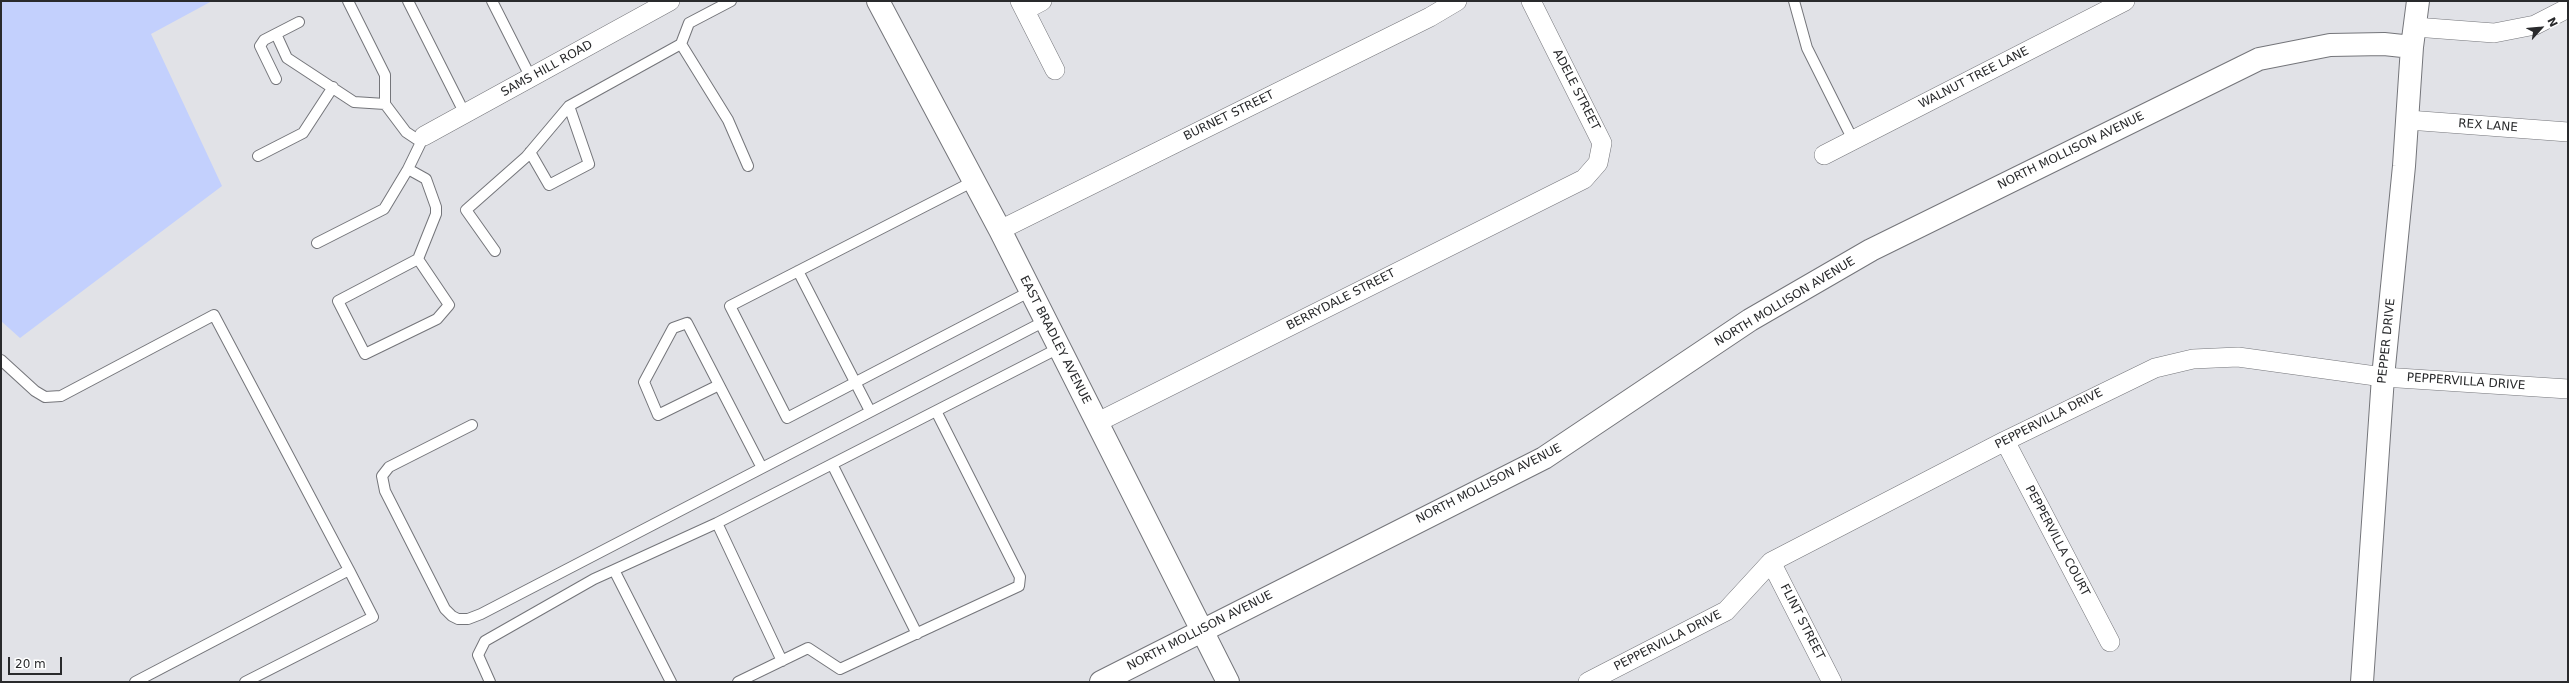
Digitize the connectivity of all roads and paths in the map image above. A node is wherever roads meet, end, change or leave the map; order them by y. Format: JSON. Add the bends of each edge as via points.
{"nodes":[{"id":1,"x":348,"y":1,"type":"edge"},
{"id":2,"x":408,"y":1,"type":"edge"},
{"id":3,"x":492,"y":1,"type":"edge"},
{"id":4,"x":670,"y":1,"type":"edge"},
{"id":5,"x":731,"y":1,"type":"edge"},
{"id":6,"x":878,"y":1,"type":"edge"},
{"id":7,"x":1042,"y":1,"type":"edge"},
{"id":8,"x":1457,"y":1,"type":"edge"},
{"id":9,"x":1531,"y":1,"type":"edge"},
{"id":10,"x":1794,"y":1,"type":"edge"},
{"id":11,"x":2125,"y":1,"type":"edge"},
{"id":12,"x":2418,"y":1,"type":"edge"},
{"id":13,"x":650,"y":6,"type":"edge"},
{"id":14,"x":1022,"y":6,"type":"edge"},
{"id":15,"x":2568,"y":8,"type":"edge"},
{"id":16,"x":299,"y":22,"type":"dead end"},
{"id":17,"x":276,"y":34,"type":"junction"},
{"id":18,"x":2413,"y":37,"type":"junction"},
{"id":19,"x":681,"y":44,"type":"junction"},
{"id":20,"x":1055,"y":70,"type":"dead end"},
{"id":21,"x":531,"y":78,"type":"junction"},
{"id":22,"x":276,"y":79,"type":"dead end"},
{"id":23,"x":333,"y":88,"type":"junction"},
{"id":24,"x":385,"y":104,"type":"junction"},
{"id":25,"x":569,"y":106,"type":"junction"},
{"id":26,"x":465,"y":114,"type":"junction"},
{"id":27,"x":2408,"y":120,"type":"junction"},
{"id":28,"x":2568,"y":132,"type":"edge"},
{"id":29,"x":423,"y":139,"type":"junction"},
{"id":30,"x":1853,"y":140,"type":"junction"},
{"id":31,"x":530,"y":152,"type":"junction"},
{"id":32,"x":1824,"y":154,"type":"dead end"},
{"id":33,"x":258,"y":156,"type":"dead end"},
{"id":34,"x":748,"y":166,"type":"dead end"},
{"id":35,"x":408,"y":168,"type":"junction"},
{"id":36,"x":1584,"y":179,"type":"joint"},
{"id":37,"x":974,"y":181,"type":"junction"},
{"id":38,"x":1000,"y":230,"type":"junction"},
{"id":39,"x":317,"y":243,"type":"dead end"},
{"id":40,"x":496,"y":251,"type":"dead end"},
{"id":41,"x":418,"y":259,"type":"junction"},
{"id":42,"x":798,"y":271,"type":"junction"},
{"id":43,"x":1029,"y":292,"type":"junction"},
{"id":44,"x":1045,"y":321,"type":"junction"},
{"id":45,"x":1059,"y":348,"type":"junction"},
{"id":46,"x":1,"y":360,"type":"edge"},
{"id":47,"x":2383,"y":377,"type":"junction"},
{"id":48,"x":855,"y":382,"type":"junction"},
{"id":49,"x":719,"y":385,"type":"junction"},
{"id":50,"x":2568,"y":389,"type":"edge"},
{"id":51,"x":870,"y":411,"type":"junction"},
{"id":52,"x":936,"y":411,"type":"junction"},
{"id":53,"x":1098,"y":422,"type":"junction"},
{"id":54,"x":472,"y":425,"type":"dead end"},
{"id":55,"x":2005,"y":441,"type":"junction"},
{"id":56,"x":832,"y":464,"type":"junction"},
{"id":57,"x":762,"y":468,"type":"junction"},
{"id":58,"x":717,"y":523,"type":"junction"},
{"id":59,"x":1771,"y":562,"type":"junction"},
{"id":60,"x":349,"y":570,"type":"junction"},
{"id":61,"x":614,"y":570,"type":"junction"},
{"id":62,"x":1201,"y":630,"type":"junction"},
{"id":63,"x":917,"y":634,"type":"junction"},
{"id":64,"x":2110,"y":642,"type":"dead end"},
{"id":65,"x":782,"y":661,"type":"junction"},
{"id":66,"x":135,"y":682,"type":"edge"},
{"id":67,"x":245,"y":682,"type":"edge"},
{"id":68,"x":490,"y":682,"type":"edge"},
{"id":69,"x":671,"y":682,"type":"edge"},
{"id":70,"x":738,"y":682,"type":"edge"},
{"id":71,"x":1101,"y":682,"type":"edge"},
{"id":72,"x":1228,"y":682,"type":"edge"},
{"id":73,"x":1588,"y":682,"type":"edge"},
{"id":74,"x":1832,"y":682,"type":"edge"},
{"id":75,"x":2362,"y":682,"type":"edge"}],
"edges":[{"from":1,"to":24,"type":"lane","via":[[385,75]]},
{"from":2,"to":26,"type":"lane"},
{"from":3,"to":21,"type":"lane"},
{"from":4,"to":13,"type":"street","name":"SAMS HILL ROAD"},
{"from":5,"to":19,"type":"lane","via":[[689,23]]},
{"from":6,"to":37,"type":"street","name":"EAST BRADLEY AVENUE"},
{"from":7,"to":14,"type":"street"},
{"from":8,"to":38,"type":"street","name":"BURNET STREET","via":[[1430,17]]},
{"from":9,"to":36,"type":"street","name":"ADELE STREET","via":[[1602,143],[1598,163]]},
{"from":10,"to":30,"type":"lane","via":[[1808,48]]},
{"from":11,"to":30,"type":"street","name":"WALNUT TREE LANE"},
{"from":12,"to":18,"type":"street","name":"PEPPER DRIVE"},
{"from":13,"to":21,"type":"street","name":"SAMS HILL ROAD"},
{"from":14,"to":20,"type":"street"},
{"from":15,"to":18,"type":"street","via":[[2535,24],[2494,32]]},
{"from":16,"to":17,"type":"lane"},
{"from":17,"to":22,"type":"lane","via":[[264,40],[260,46]]},
{"from":17,"to":23,"type":"lane","via":[[287,58]]},
{"from":18,"to":27,"type":"street","name":"PEPPER DRIVE"},
{"from":18,"to":62,"type":"street","name":"NORTH MOLLISON AVENUE","via":[[2384,44],[2330,45],[2282,53],[2252,62],[1871,250],[1750,320],[1544,458]]},
{"from":19,"to":25,"type":"lane"},
{"from":19,"to":34,"type":"lane","via":[[728,120]]},
{"from":21,"to":26,"type":"street","name":"SAMS HILL ROAD"},
{"from":23,"to":24,"type":"lane","via":[[354,102]]},
{"from":23,"to":33,"type":"lane","via":[[303,133]]},
{"from":24,"to":29,"type":"lane","via":[[406,132]]},
{"from":25,"to":31,"type":"lane"},
{"from":25,"to":31,"type":"lane","via":[[589,164],[549,186]]},
{"from":26,"to":29,"type":"street","name":"SAMS HILL ROAD"},
{"from":27,"to":28,"type":"street","name":"REX LANE"},
{"from":27,"to":47,"type":"street","name":"PEPPER DRIVE"},
{"from":29,"to":35,"type":"lane"},
{"from":30,"to":32,"type":"street","name":"WALNUT TREE LANE"},
{"from":31,"to":40,"type":"lane","via":[[466,210]]},
{"from":35,"to":39,"type":"lane","via":[[384,209]]},
{"from":35,"to":41,"type":"lane","via":[[426,179],[436,207],[436,214]]},
{"from":36,"to":53,"type":"street","name":"BERRYDALE STREET"},
{"from":37,"to":38,"type":"street","name":"EAST BRADLEY AVENUE"},
{"from":37,"to":42,"type":"lane"},
{"from":38,"to":43,"type":"street","name":"EAST BRADLEY AVENUE"},
{"from":41,"to":41,"type":"lane","via":[[338,301],[365,354],[437,319],[449,305]]},
{"from":42,"to":48,"type":"lane"},
{"from":42,"to":48,"type":"lane","via":[[730,306],[787,418]]},
{"from":43,"to":44,"type":"street","name":"EAST BRADLEY AVENUE"},
{"from":43,"to":48,"type":"lane"},
{"from":44,"to":45,"type":"street","name":"EAST BRADLEY AVENUE"},
{"from":44,"to":51,"type":"lane"},
{"from":45,"to":52,"type":"lane"},
{"from":45,"to":53,"type":"street","name":"EAST BRADLEY AVENUE"},
{"from":46,"to":60,"type":"lane","via":[[20,380],[45,397],[61,396],[214,315]]},
{"from":47,"to":50,"type":"street","name":"PEPPERVILLA DRIVE"},
{"from":47,"to":55,"type":"street","name":"PEPPERVILLA DRIVE","via":[[2238,357],[2193,359],[2136,375]]},
{"from":47,"to":75,"type":"street","name":"PEPPER DRIVE"},
{"from":48,"to":51,"type":"lane"},
{"from":49,"to":49,"type":"lane","via":[[687,323],[673,328],[644,382],[658,415]]},
{"from":49,"to":57,"type":"lane"},
{"from":51,"to":57,"type":"lane"},
{"from":52,"to":56,"type":"lane"},
{"from":52,"to":63,"type":"lane","via":[[1020,577],[1019,586]]},
{"from":53,"to":62,"type":"street","name":"EAST BRADLEY AVENUE"},
{"from":54,"to":57,"type":"lane","via":[[389,467],[382,476],[385,491],[445,610],[458,619],[468,619],[481,614]]},
{"from":55,"to":59,"type":"street","name":"PEPPERVILLA DRIVE"},
{"from":55,"to":64,"type":"street","name":"PEPPERVILLA COURT"},
{"from":56,"to":58,"type":"lane"},
{"from":56,"to":63,"type":"lane"},
{"from":58,"to":61,"type":"lane"},
{"from":58,"to":65,"type":"lane"},
{"from":59,"to":73,"type":"street","name":"PEPPERVILLA DRIVE","via":[[1726,611]]},
{"from":59,"to":74,"type":"street","name":"FLINT STREET"},
{"from":60,"to":66,"type":"lane"},
{"from":60,"to":67,"type":"lane","via":[[373,617]]},
{"from":61,"to":68,"type":"lane","via":[[485,641],[478,656]]},
{"from":61,"to":69,"type":"lane"},
{"from":62,"to":71,"type":"street","name":"NORTH MOLLISON AVENUE"},
{"from":62,"to":72,"type":"street","name":"EAST BRADLEY AVENUE"},
{"from":63,"to":65,"type":"lane","via":[[840,669],[808,648]]},
{"from":65,"to":70,"type":"lane"}]}
